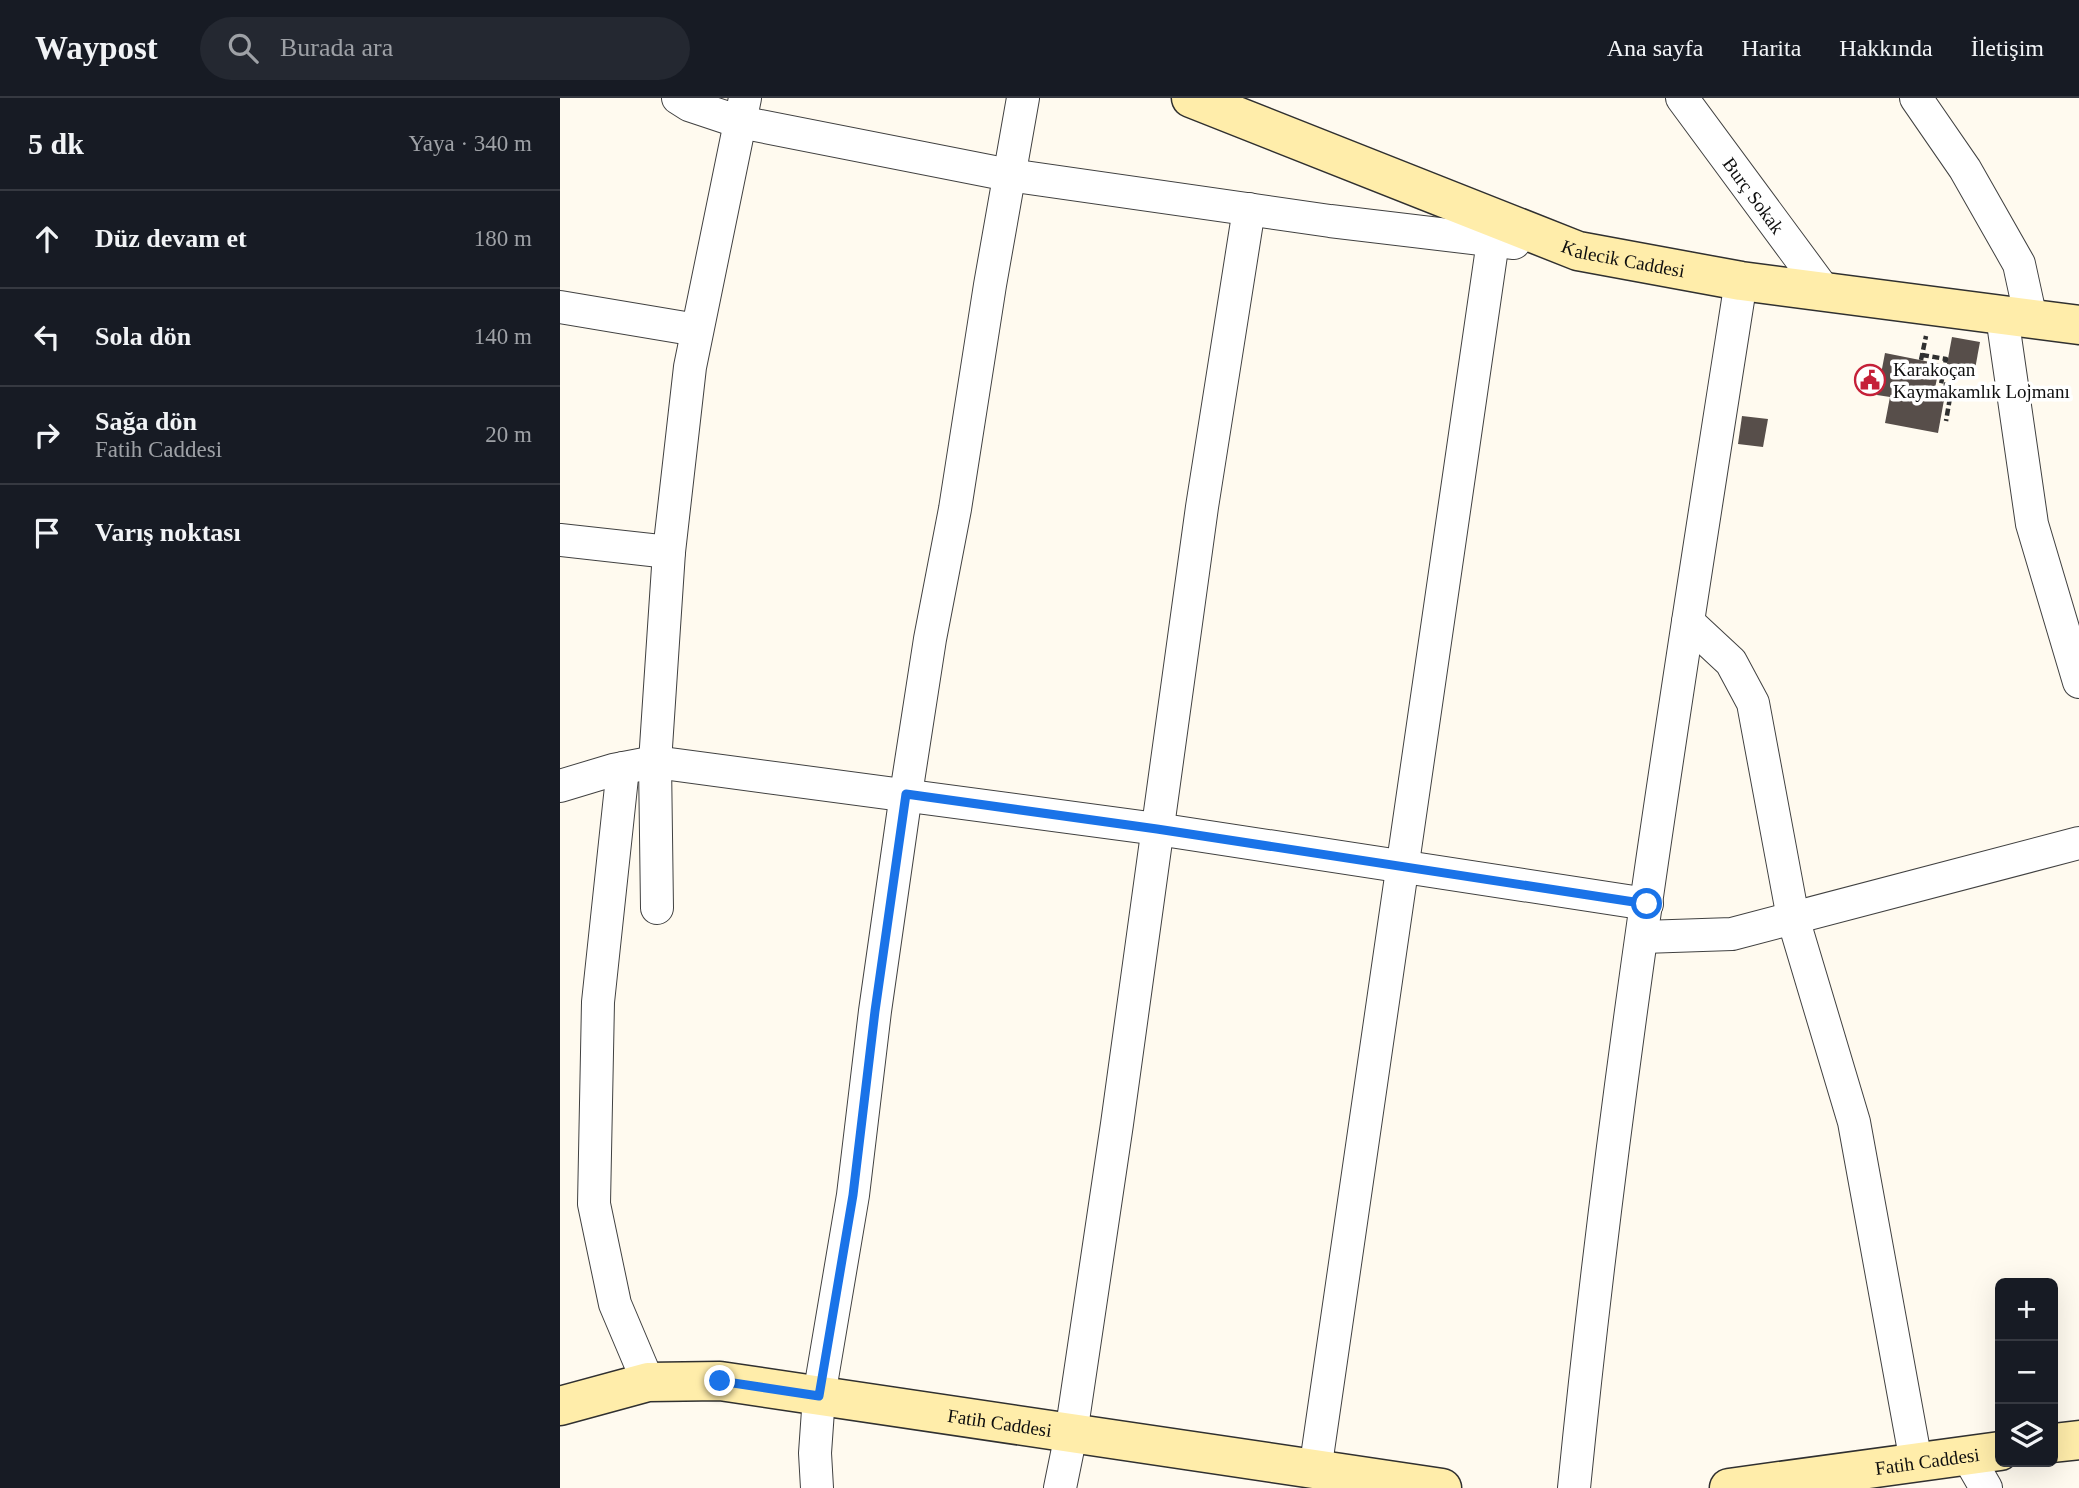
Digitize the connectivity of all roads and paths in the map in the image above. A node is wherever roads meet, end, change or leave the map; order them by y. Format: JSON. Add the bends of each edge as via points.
{"nodes":[{"id":1,"x":1023,"y":98,"type":"edge"},
{"id":2,"x":1191,"y":98,"type":"edge"},
{"id":3,"x":1682,"y":98,"type":"edge"},
{"id":4,"x":1916,"y":98,"type":"edge"},
{"id":5,"x":676,"y":100,"type":"edge"},
{"id":6,"x":742,"y":110,"type":"edge"},
{"id":7,"x":1009,"y":174,"type":"junction"},
{"id":8,"x":1249,"y":209,"type":"junction"},
{"id":9,"x":1493,"y":241,"type":"junction"},
{"id":10,"x":1578,"y":251,"type":"junction"},
{"id":11,"x":1741,"y":281,"type":"junction"},
{"id":12,"x":1826,"y":293,"type":"junction"},
{"id":13,"x":560,"y":307,"type":"edge"},
{"id":14,"x":2016,"y":318,"type":"junction"},
{"id":15,"x":2079,"y":325,"type":"edge"},
{"id":16,"x":697,"y":330,"type":"junction"},
{"id":17,"x":1922,"y":355,"type":"dead end"},
{"id":18,"x":1945,"y":421,"type":"dead end"},
{"id":19,"x":560,"y":540,"type":"edge"},
{"id":20,"x":669,"y":552,"type":"junction"},
{"id":21,"x":1688,"y":622,"type":"junction"},
{"id":22,"x":2079,"y":682,"type":"edge"},
{"id":23,"x":654,"y":762,"type":"junction"},
{"id":24,"x":623,"y":768,"type":"junction"},
{"id":25,"x":560,"y":786,"type":"edge"},
{"id":26,"x":906,"y":794,"type":"junction"},
{"id":27,"x":1157,"y":829,"type":"junction"},
{"id":28,"x":2079,"y":843,"type":"edge"},
{"id":29,"x":1402,"y":867,"type":"junction"},
{"id":30,"x":1647,"y":904,"type":"junction"},
{"id":31,"x":657,"y":908,"type":"dead end"},
{"id":32,"x":1793,"y":918,"type":"junction"},
{"id":33,"x":1643,"y":937,"type":"junction"},
{"id":34,"x":648,"y":1382,"type":"junction"},
{"id":35,"x":819,"y":1396,"type":"junction"},
{"id":36,"x":560,"y":1406,"type":"edge"},
{"id":37,"x":1071,"y":1434,"type":"junction"},
{"id":38,"x":2079,"y":1440,"type":"edge"},
{"id":39,"x":2058,"y":1442,"type":"edge"},
{"id":40,"x":1983,"y":1453,"type":"edge"},
{"id":41,"x":1916,"y":1462,"type":"junction"},
{"id":42,"x":1315,"y":1471,"type":"junction"},
{"id":43,"x":817,"y":1488,"type":"edge"},
{"id":44,"x":1060,"y":1488,"type":"edge"},
{"id":45,"x":1442,"y":1488,"type":"edge"},
{"id":46,"x":1574,"y":1488,"type":"edge"},
{"id":47,"x":1729,"y":1488,"type":"edge"},
{"id":48,"x":1986,"y":1488,"type":"edge"}],
"edges":[{"from":1,"to":7,"type":"street"},
{"from":2,"to":10,"type":"street","name":"Kalecik Caddesi"},
{"from":3,"to":12,"type":"street","name":"Burç Sokak"},
{"from":4,"to":14,"type":"street","via":[[1965,169],[2019,264]]},
{"from":5,"to":6,"type":"street"},
{"from":6,"to":7,"type":"street"},
{"from":6,"to":16,"type":"street"},
{"from":7,"to":8,"type":"street"},
{"from":7,"to":26,"type":"street"},
{"from":8,"to":9,"type":"street"},
{"from":8,"to":27,"type":"street"},
{"from":9,"to":10,"type":"street"},
{"from":9,"to":29,"type":"street"},
{"from":10,"to":11,"type":"street","name":"Kalecik Caddesi"},
{"from":11,"to":12,"type":"street","name":"Kalecik Caddesi"},
{"from":11,"to":21,"type":"street"},
{"from":12,"to":14,"type":"street","name":"Kalecik Caddesi"},
{"from":13,"to":16,"type":"street"},
{"from":14,"to":15,"type":"street","name":"Kalecik Caddesi"},
{"from":14,"to":22,"type":"street","via":[[2032,524]]},
{"from":16,"to":20,"type":"street"},
{"from":17,"to":18,"type":"path","via":[[1946,359],[1941,384],[1952,386]]},
{"from":19,"to":20,"type":"street"},
{"from":20,"to":23,"type":"street"},
{"from":21,"to":30,"type":"street"},
{"from":21,"to":32,"type":"street","via":[[1731,662],[1753,703]]},
{"from":23,"to":24,"type":"street"},
{"from":23,"to":26,"type":"street"},
{"from":23,"to":31,"type":"street"},
{"from":24,"to":25,"type":"street"},
{"from":24,"to":34,"type":"street","via":[[598,1002],[594,1204],[615,1304]]},
{"from":26,"to":27,"type":"street"},
{"from":26,"to":35,"type":"street","via":[[853,1195]]},
{"from":27,"to":29,"type":"street"},
{"from":27,"to":37,"type":"street"},
{"from":28,"to":32,"type":"street"},
{"from":29,"to":30,"type":"street"},
{"from":29,"to":42,"type":"street"},
{"from":30,"to":33,"type":"street"},
{"from":32,"to":33,"type":"street","via":[[1732,934]]},
{"from":32,"to":41,"type":"street","via":[[1854,1122]]},
{"from":33,"to":46,"type":"street","via":[[1606,1194]]},
{"from":34,"to":35,"type":"street","name":"Fatih Caddesi","via":[[720,1381]]},
{"from":34,"to":36,"type":"street","name":"Fatih Caddesi"},
{"from":35,"to":37,"type":"street","name":"Fatih Caddesi"},
{"from":35,"to":43,"type":"street"},
{"from":37,"to":42,"type":"street","name":"Fatih Caddesi"},
{"from":37,"to":44,"type":"street"},
{"from":38,"to":39,"type":"street"},
{"from":40,"to":41,"type":"street","name":"Fatih Caddesi"},
{"from":40,"to":48,"type":"street"},
{"from":41,"to":47,"type":"street","name":"Fatih Caddesi"},
{"from":42,"to":45,"type":"street","name":"Fatih Caddesi"}]}
